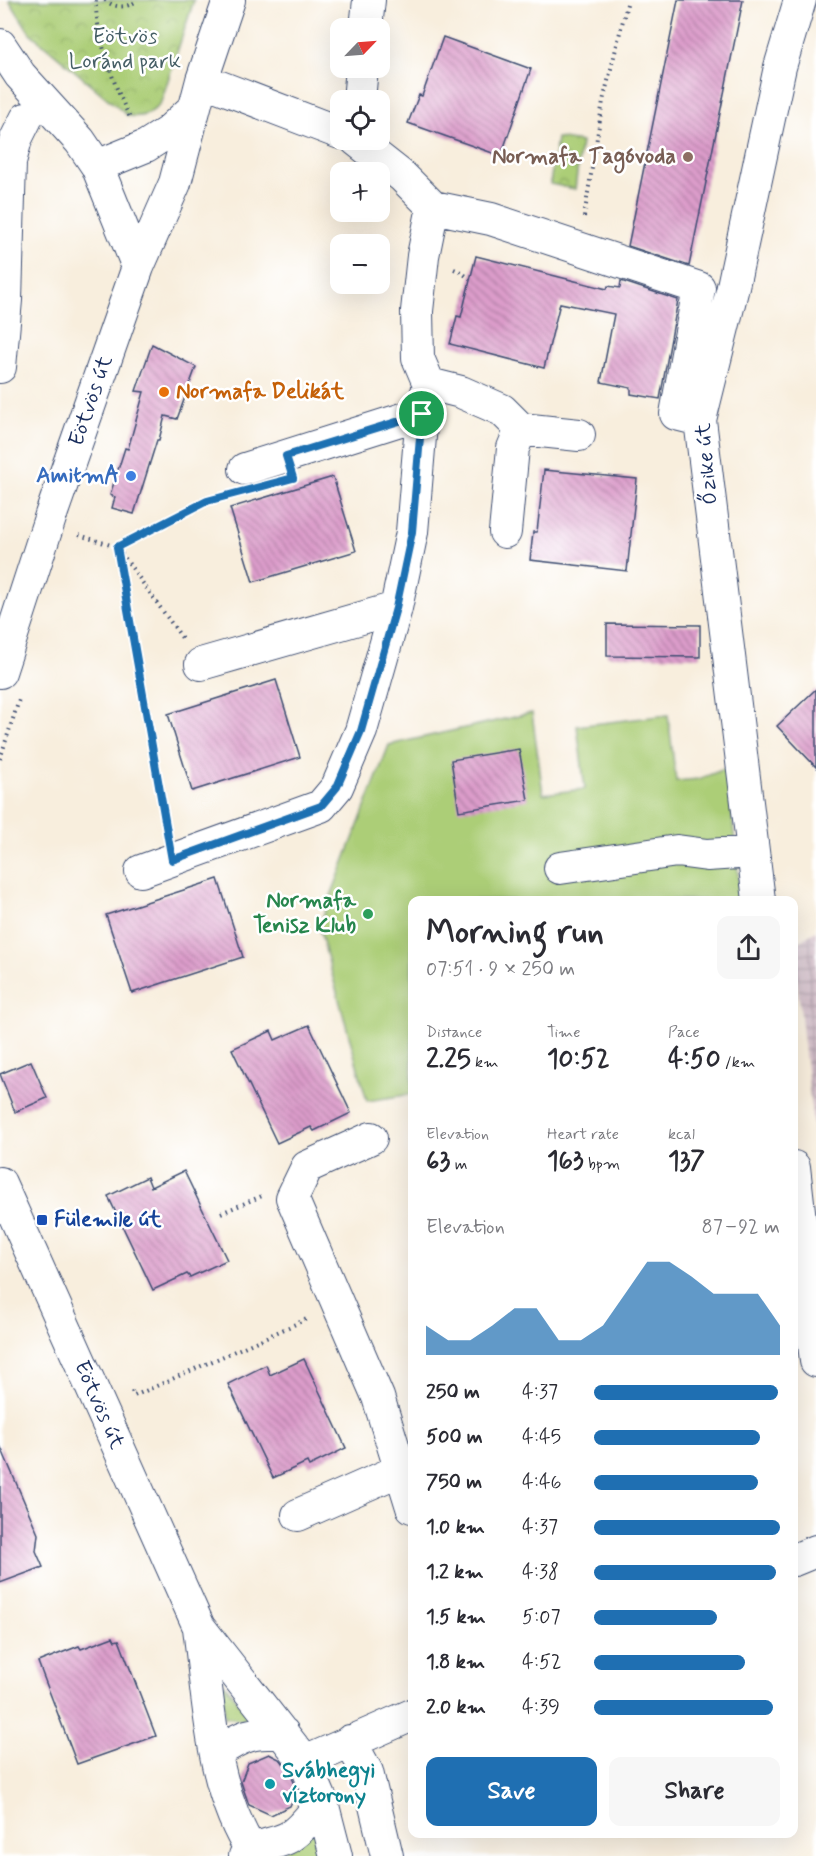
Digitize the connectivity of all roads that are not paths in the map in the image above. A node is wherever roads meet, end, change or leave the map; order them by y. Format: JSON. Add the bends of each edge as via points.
{"nodes":[{"id":1,"x":229,"y":0,"type":"edge"},
{"id":2,"x":369,"y":0,"type":"edge"},
{"id":3,"x":800,"y":0,"type":"edge"},
{"id":4,"x":367,"y":18,"type":"edge"},
{"id":5,"x":0,"y":45,"type":"edge"},
{"id":6,"x":198,"y":94,"type":"junction"},
{"id":7,"x":26,"y":119,"type":"dead end"},
{"id":8,"x":330,"y":130,"type":"edge"},
{"id":9,"x":369,"y":150,"type":"edge"},
{"id":10,"x":97,"y":166,"type":"junction"},
{"id":11,"x":433,"y":207,"type":"junction"},
{"id":12,"x":138,"y":267,"type":"junction"},
{"id":13,"x":0,"y":367,"type":"edge"},
{"id":14,"x":425,"y":399,"type":"junction"},
{"id":15,"x":700,"y":420,"type":"junction"},
{"id":16,"x":521,"y":429,"type":"junction"},
{"id":17,"x":579,"y":435,"type":"dead end"},
{"id":18,"x":245,"y":469,"type":"dead end"},
{"id":19,"x":505,"y":532,"type":"dead end"},
{"id":20,"x":396,"y":608,"type":"junction"},
{"id":21,"x":201,"y":664,"type":"road end"},
{"id":22,"x":0,"y":672,"type":"edge"},
{"id":23,"x":753,"y":852,"type":"junction"},
{"id":24,"x":560,"y":868,"type":"dead end"},
{"id":25,"x":141,"y":871,"type":"dead end"},
{"id":26,"x":758,"y":896,"type":"edge"},
{"id":27,"x":371,"y":1138,"type":"dead end"},
{"id":28,"x":0,"y":1184,"type":"edge"},
{"id":29,"x":798,"y":1202,"type":"edge"},
{"id":30,"x":816,"y":1360,"type":"edge"},
{"id":31,"x":400,"y":1470,"type":"junction"},
{"id":32,"x":408,"y":1495,"type":"edge"},
{"id":33,"x":298,"y":1515,"type":"dead end"},
{"id":34,"x":816,"y":1551,"type":"edge"},
{"id":35,"x":798,"y":1558,"type":"edge"},
{"id":36,"x":199,"y":1627,"type":"junction"},
{"id":37,"x":408,"y":1717,"type":"edge"},
{"id":38,"x":283,"y":1733,"type":"junction"},
{"id":39,"x":350,"y":1741,"type":"junction"},
{"id":40,"x":216,"y":1753,"type":"junction"},
{"id":41,"x":305,"y":1762,"type":"junction"},
{"id":42,"x":322,"y":1802,"type":"junction"},
{"id":43,"x":250,"y":1854,"type":"edge"},
{"id":44,"x":336,"y":1856,"type":"edge"},
{"id":45,"x":387,"y":1856,"type":"edge"}],
"edges":[{"from":1,"to":6,"type":"street","name":"Eötvös út"},
{"from":2,"to":4,"type":"street"},
{"from":3,"to":15,"type":"street","name":"Őzike út","via":[[780,67]]},
{"from":5,"to":10,"type":"street","via":[[20,75],[80,141]]},
{"from":6,"to":8,"type":"street"},
{"from":6,"to":10,"type":"street","via":[[168,132],[146,146]]},
{"from":6,"to":12,"type":"street","name":"Eötvös út","via":[[175,183]]},
{"from":7,"to":13,"type":"street","via":[[10,162]]},
{"from":9,"to":11,"type":"street"},
{"from":10,"to":12,"type":"street"},
{"from":11,"to":14,"type":"street","via":[[417,310],[418,358]]},
{"from":11,"to":15,"type":"street","via":[[491,219],[699,288],[676,414]]},
{"from":12,"to":22,"type":"street","name":"Eötvös út"},
{"from":14,"to":16,"type":"street","via":[[461,392],[502,410]]},
{"from":14,"to":18,"type":"street"},
{"from":14,"to":20,"type":"street","via":[[412,532]]},
{"from":15,"to":23,"type":"street","name":"Őzike út"},
{"from":16,"to":17,"type":"street"},
{"from":16,"to":19,"type":"street","via":[[513,448]]},
{"from":20,"to":21,"type":"street"},
{"from":20,"to":25,"type":"street","via":[[361,731],[337,787],[321,806]]},
{"from":23,"to":24,"type":"street","via":[[706,855],[677,851]]},
{"from":23,"to":26,"type":"street","name":"Őzike út"},
{"from":27,"to":31,"type":"street","via":[[307,1167],[292,1198],[378,1396]]},
{"from":28,"to":36,"type":"street","name":"Eötvös út"},
{"from":29,"to":30,"type":"street"},
{"from":31,"to":32,"type":"street"},
{"from":31,"to":33,"type":"street"},
{"from":34,"to":35,"type":"street"},
{"from":36,"to":38,"type":"street","name":"Eötvös út"},
{"from":36,"to":40,"type":"street","name":"Eötvös út"},
{"from":37,"to":39,"type":"street"},
{"from":38,"to":40,"type":"street","via":[[247,1735]]},
{"from":38,"to":41,"type":"street","name":"Eötvös út"},
{"from":39,"to":41,"type":"street"},
{"from":39,"to":45,"type":"street","via":[[368,1772]]},
{"from":40,"to":43,"type":"street","name":"Eötvös út","via":[[224,1790]]},
{"from":41,"to":42,"type":"street","name":"Eötvös út"},
{"from":42,"to":43,"type":"street","via":[[290,1836]]},
{"from":42,"to":44,"type":"street","name":"Eötvös út"}]}
